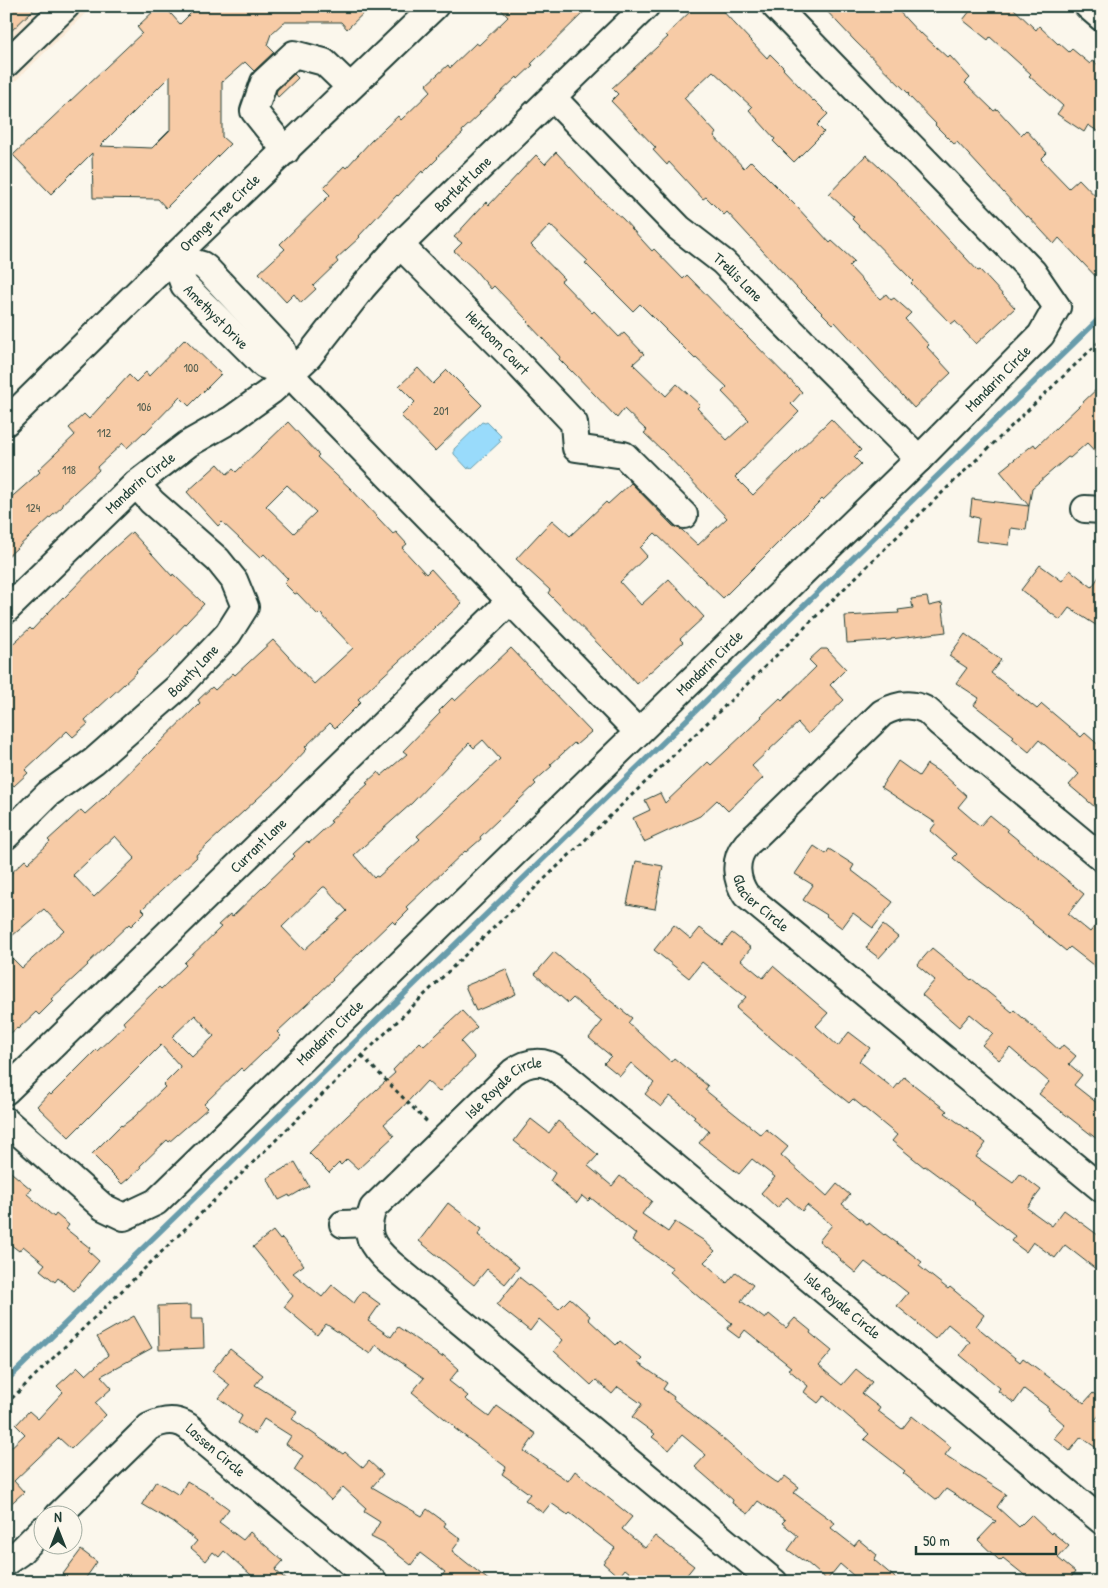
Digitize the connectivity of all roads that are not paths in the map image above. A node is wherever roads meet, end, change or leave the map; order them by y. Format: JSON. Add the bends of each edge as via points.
{"nodes":[{"id":1,"x":66,"y":6,"type":"edge"},
{"id":2,"x":434,"y":6,"type":"edge"},
{"id":3,"x":646,"y":6,"type":"edge"},
{"id":4,"x":775,"y":6,"type":"edge"},
{"id":5,"x":1088,"y":6,"type":"edge"},
{"id":6,"x":1102,"y":18,"type":"edge"},
{"id":7,"x":6,"y":64,"type":"edge"},
{"id":8,"x":350,"y":88,"type":"junction"},
{"id":9,"x":553,"y":98,"type":"junction"},
{"id":10,"x":286,"y":151,"type":"junction"},
{"id":11,"x":400,"y":245,"type":"junction"},
{"id":12,"x":174,"y":257,"type":"junction"},
{"id":13,"x":290,"y":374,"type":"junction"},
{"id":14,"x":6,"y":422,"type":"edge"},
{"id":15,"x":919,"y":459,"type":"junction"},
{"id":16,"x":136,"y":484,"type":"junction"},
{"id":17,"x":684,"y":514,"type":"dead end"},
{"id":18,"x":511,"y":600,"type":"junction"},
{"id":19,"x":6,"y":610,"type":"edge"},
{"id":20,"x":638,"y":732,"type":"junction"},
{"id":21,"x":6,"y":836,"type":"edge"},
{"id":22,"x":1102,"y":858,"type":"edge"},
{"id":23,"x":6,"y":1091,"type":"edge"},
{"id":24,"x":6,"y":1121,"type":"edge"},
{"id":25,"x":1102,"y":1188,"type":"edge"},
{"id":26,"x":368,"y":1223,"type":"junction"},
{"id":27,"x":343,"y":1224,"type":"dead end"},
{"id":28,"x":68,"y":1506,"type":"edge"},
{"id":29,"x":1102,"y":1521,"type":"edge"},
{"id":30,"x":32,"y":1540,"type":"edge"},
{"id":31,"x":6,"y":1562,"type":"edge"},
{"id":32,"x":374,"y":1582,"type":"edge"},
{"id":33,"x":774,"y":1582,"type":"edge"}],
"edges":[{"from":1,"to":7,"type":"street"},
{"from":2,"to":8,"type":"street","name":"Orange Tree Circle"},
{"from":3,"to":9,"type":"street","name":"Bartlett Lane"},
{"from":4,"to":15,"type":"street","name":"Mandarin Circle","via":[[1033,272],[1057,307],[1040,335]]},
{"from":5,"to":6,"type":"street"},
{"from":8,"to":10,"type":"street","name":"Orange Tree Circle"},
{"from":8,"to":10,"type":"street","via":[[324,62],[294,54],[264,82],[254,111]]},
{"from":9,"to":11,"type":"street","name":"Bartlett Lane"},
{"from":9,"to":15,"type":"street","name":"Trellis Lane","via":[[679,228],[723,262]]},
{"from":10,"to":12,"type":"street","name":"Orange Tree Circle"},
{"from":11,"to":13,"type":"street","name":"Bartlett Lane"},
{"from":11,"to":17,"type":"street","name":"Heirloom Court","via":[[574,423],[576,448],[624,455]]},
{"from":12,"to":13,"type":"street","name":"Amethyst Drive","via":[[202,265],[282,349]]},
{"from":12,"to":14,"type":"street","name":"Orange Tree Circle"},
{"from":13,"to":16,"type":"street","name":"Mandarin Circle","via":[[270,392],[188,444]]},
{"from":13,"to":18,"type":"street","name":"Amethyst Drive"},
{"from":15,"to":20,"type":"street","name":"Mandarin Circle"},
{"from":16,"to":19,"type":"street","name":"Mandarin Circle"},
{"from":16,"to":21,"type":"street","name":"Bounty Lane","via":[[218,560],[234,580],[245,607],[228,634],[178,686],[94,761],[48,794]]},
{"from":18,"to":20,"type":"street"},
{"from":18,"to":23,"type":"street","name":"Currant Lane"},
{"from":20,"to":24,"type":"street","name":"Mandarin Circle","via":[[156,1202],[124,1217],[103,1207]]},
{"from":22,"to":25,"type":"street","name":"Glacier Circle","via":[[906,695],[882,713],[745,846],[727,869],[746,895]]},
{"from":26,"to":27,"type":"street"},
{"from":26,"to":29,"type":"street","name":"Isle Royale Circle","via":[[373,1208],[536,1052]]},
{"from":26,"to":33,"type":"street","via":[[368,1233],[376,1251]]},
{"from":28,"to":32,"type":"street","name":"Lassen Circle","via":[[149,1427],[168,1414],[191,1427]]},
{"from":30,"to":31,"type":"street"}]}
